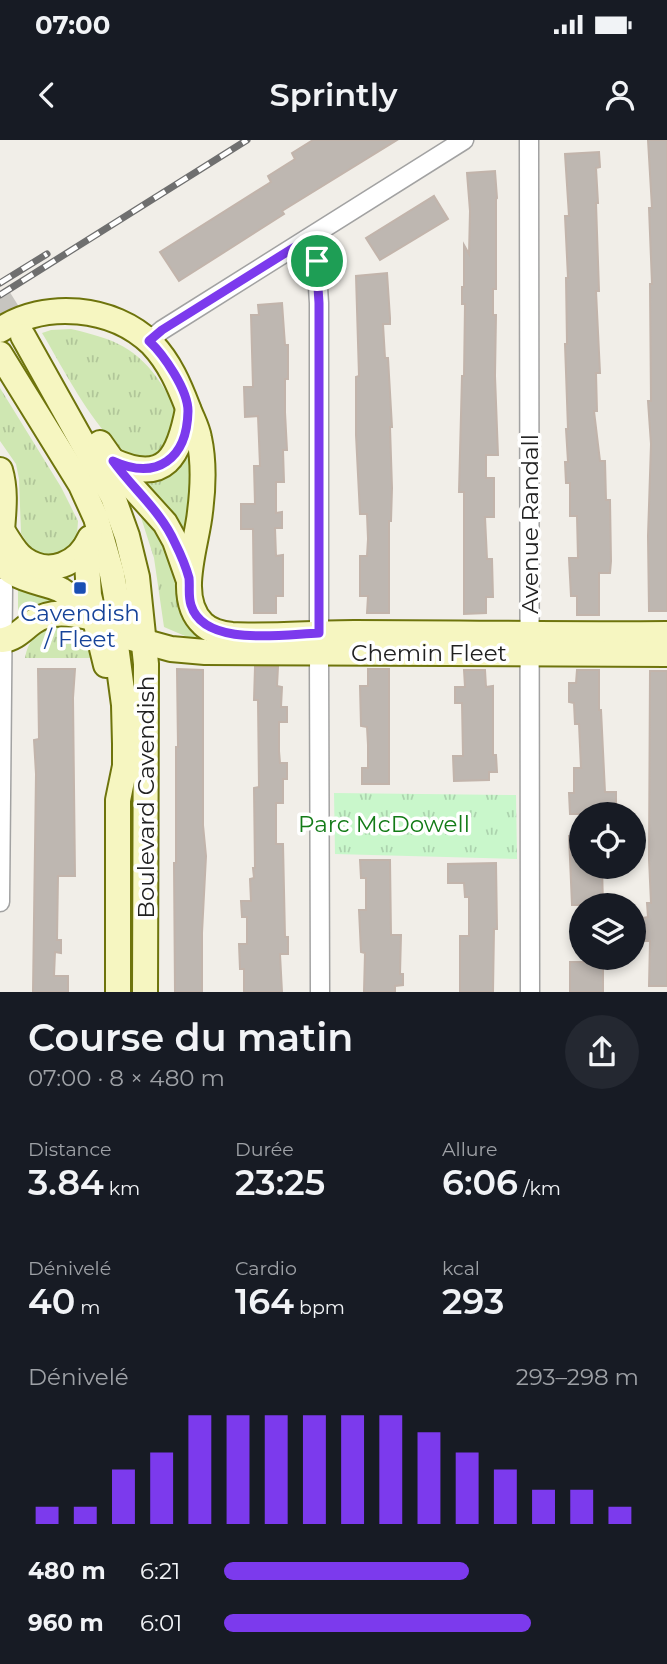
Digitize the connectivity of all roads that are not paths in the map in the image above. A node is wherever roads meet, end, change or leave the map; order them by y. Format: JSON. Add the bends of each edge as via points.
{"nodes":[{"id":1,"x":464,"y":140,"type":"edge"},
{"id":2,"x":529,"y":140,"type":"edge"},
{"id":3,"x":306,"y":240,"type":"junction"},
{"id":4,"x":11,"y":333,"type":"edge"},
{"id":5,"x":149,"y":341,"type":"junction"},
{"id":6,"x":0,"y":354,"type":"tunnel mouth"},
{"id":7,"x":47,"y":375,"type":"junction"},
{"id":8,"x":188,"y":410,"type":"junction"},
{"id":9,"x":113,"y":461,"type":"junction"},
{"id":10,"x":0,"y":470,"type":"edge"},
{"id":11,"x":96,"y":518,"type":"junction"},
{"id":12,"x":3,"y":533,"type":"junction"},
{"id":13,"x":86,"y":546,"type":"junction"},
{"id":14,"x":189,"y":579,"type":"junction"},
{"id":15,"x":3,"y":586,"type":"dead end"},
{"id":16,"x":94,"y":618,"type":"junction"},
{"id":17,"x":120,"y":620,"type":"junction"},
{"id":18,"x":667,"y":634,"type":"edge"},
{"id":19,"x":2,"y":640,"type":"edge"},
{"id":20,"x":145,"y":643,"type":"junction"},
{"id":21,"x":319,"y":643,"type":"junction"},
{"id":22,"x":530,"y":644,"type":"junction"},
{"id":23,"x":667,"y":654,"type":"edge"},
{"id":24,"x":118,"y":800,"type":"junction"},
{"id":25,"x":0,"y":813,"type":"edge"},
{"id":26,"x":0,"y":902,"type":"edge"},
{"id":27,"x":118,"y":992,"type":"edge"},
{"id":28,"x":145,"y":992,"type":"edge"},
{"id":29,"x":320,"y":992,"type":"edge"},
{"id":30,"x":530,"y":992,"type":"edge"}],
"edges":[{"from":1,"to":3,"type":"street"},
{"from":2,"to":22,"type":"street","name":"Avenue Randall"},
{"from":3,"to":5,"type":"street"},
{"from":3,"to":21,"type":"street","via":[[316,256],[319,303]]},
{"from":4,"to":5,"type":"main road","via":[[18,320],[37,313],[73,311],[114,321]]},
{"from":4,"to":7,"type":"main road","name":"Boulevard Cavendish"},
{"from":5,"to":8,"type":"main road","via":[[174,373]]},
{"from":6,"to":11,"type":"main road","name":"Boulevard Cavendish","via":[[72,470]]},
{"from":7,"to":9,"type":"main road"},
{"from":7,"to":20,"type":"main road","name":"Boulevard Cavendish","via":[[120,516],[135,570]]},
{"from":8,"to":9,"type":"main road","via":[[182,440],[170,459],[146,470]]},
{"from":8,"to":14,"type":"main road","via":[[200,440],[201,495]]},
{"from":9,"to":14,"type":"main road","via":[[165,523]]},
{"from":10,"to":12,"type":"main road"},
{"from":11,"to":13,"type":"main road"},
{"from":11,"to":17,"type":"main road","name":"Boulevard Cavendish"},
{"from":12,"to":13,"type":"main road","via":[[21,556],[44,568],[69,563]]},
{"from":12,"to":16,"type":"main road","via":[[1,555],[12,573],[61,590]]},
{"from":13,"to":16,"type":"main road"},
{"from":14,"to":21,"type":"main road","name":"Chemin Fleet","via":[[192,609],[214,630]]},
{"from":15,"to":19,"type":"street"},
{"from":16,"to":19,"type":"main road","via":[[52,614]]},
{"from":16,"to":24,"type":"main road","via":[[108,675],[111,765]]},
{"from":17,"to":20,"type":"main road","via":[[128,635]]},
{"from":17,"to":24,"type":"main road","name":"Boulevard Cavendish","via":[[115,638],[124,705],[125,766]]},
{"from":18,"to":22,"type":"main road","name":"Chemin Fleet"},
{"from":19,"to":25,"type":"street"},
{"from":20,"to":21,"type":"main road","name":"Chemin Fleet","via":[[190,652]]},
{"from":20,"to":28,"type":"main road","name":"Boulevard Cavendish"},
{"from":21,"to":22,"type":"main road","name":"Chemin Fleet"},
{"from":21,"to":29,"type":"street"},
{"from":22,"to":23,"type":"main road","name":"Chemin Fleet"},
{"from":22,"to":30,"type":"street","name":"Avenue Randall"},
{"from":24,"to":27,"type":"main road","name":"Boulevard Cavendish"},
{"from":25,"to":26,"type":"street"}]}
